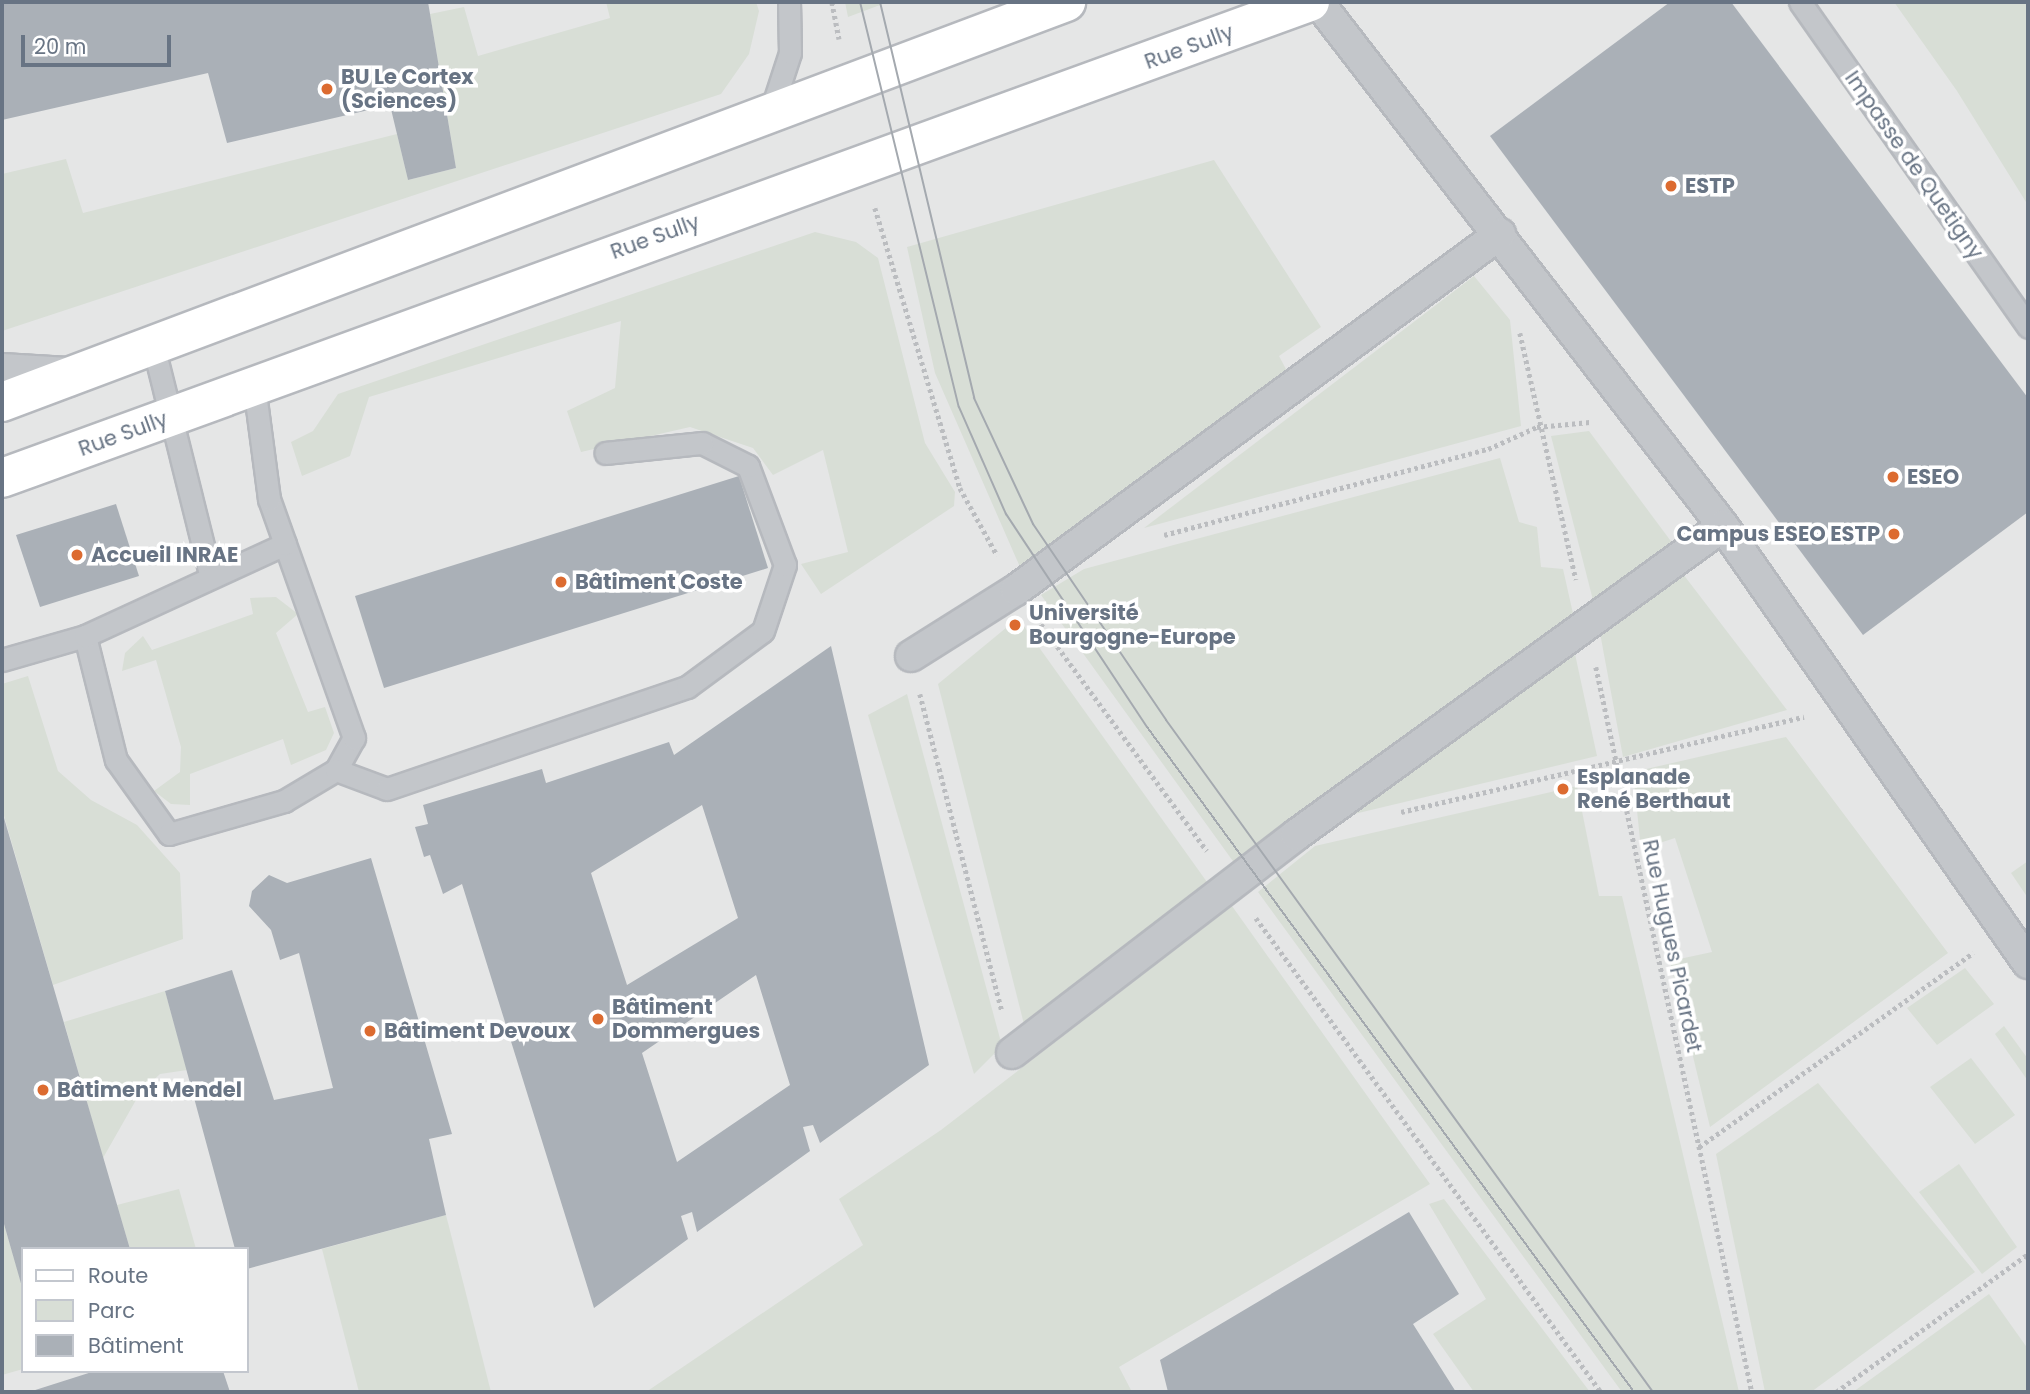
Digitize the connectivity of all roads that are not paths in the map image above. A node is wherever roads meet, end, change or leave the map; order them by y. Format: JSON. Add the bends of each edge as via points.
{"nodes":[{"id":1,"x":789,"y":2,"type":"edge"},
{"id":2,"x":1066,"y":2,"type":"edge"},
{"id":3,"x":1310,"y":2,"type":"edge"},
{"id":4,"x":1318,"y":2,"type":"edge"},
{"id":5,"x":1800,"y":2,"type":"edge"},
{"id":6,"x":771,"y":111,"type":"junction"},
{"id":7,"x":1500,"y":234,"type":"junction"},
{"id":8,"x":2028,"y":327,"type":"edge"},
{"id":9,"x":153,"y":345,"type":"junction"},
{"id":10,"x":2,"y":373,"type":"edge"},
{"id":11,"x":68,"y":377,"type":"junction"},
{"id":12,"x":254,"y":385,"type":"junction"},
{"id":13,"x":2,"y":402,"type":"edge"},
{"id":14,"x":171,"y":416,"type":"junction"},
{"id":15,"x":606,"y":453,"type":"dead end"},
{"id":16,"x":2,"y":478,"type":"edge"},
{"id":17,"x":1723,"y":526,"type":"junction"},
{"id":18,"x":285,"y":544,"type":"junction"},
{"id":19,"x":211,"y":577,"type":"junction"},
{"id":20,"x":85,"y":636,"type":"junction"},
{"id":21,"x":911,"y":656,"type":"road end"},
{"id":22,"x":2,"y":660,"type":"edge"},
{"id":23,"x":336,"y":770,"type":"junction"},
{"id":24,"x":2028,"y":963,"type":"edge"},
{"id":25,"x":1012,"y":1053,"type":"road end"}],
"edges":[{"from":1,"to":6,"type":"lane","via":[[790,52]]},
{"from":2,"to":6,"type":"main road"},
{"from":3,"to":12,"type":"main road","name":"Rue Sully"},
{"from":4,"to":7,"type":"street"},
{"from":5,"to":8,"type":"lane","name":"Impasse de Quetigny"},
{"from":6,"to":9,"type":"main road"},
{"from":7,"to":17,"type":"street"},
{"from":7,"to":21,"type":"street","via":[[1016,590]]},
{"from":9,"to":11,"type":"main road"},
{"from":9,"to":14,"type":"lane"},
{"from":10,"to":11,"type":"street"},
{"from":11,"to":13,"type":"main road"},
{"from":12,"to":14,"type":"main road","name":"Rue Sully"},
{"from":12,"to":18,"type":"lane","via":[[269,499]]},
{"from":14,"to":16,"type":"main road","name":"Rue Sully"},
{"from":14,"to":19,"type":"lane"},
{"from":15,"to":23,"type":"lane","via":[[702,443],[748,466],[785,565],[763,631],[687,687],[387,789]]},
{"from":17,"to":24,"type":"street","via":[[1853,704]]},
{"from":17,"to":25,"type":"street","via":[[1586,621]]},
{"from":18,"to":19,"type":"lane"},
{"from":18,"to":23,"type":"lane","via":[[354,738]]},
{"from":19,"to":20,"type":"lane"},
{"from":20,"to":22,"type":"lane"},
{"from":20,"to":23,"type":"lane","via":[[116,760],[169,834],[284,801]]}]}
